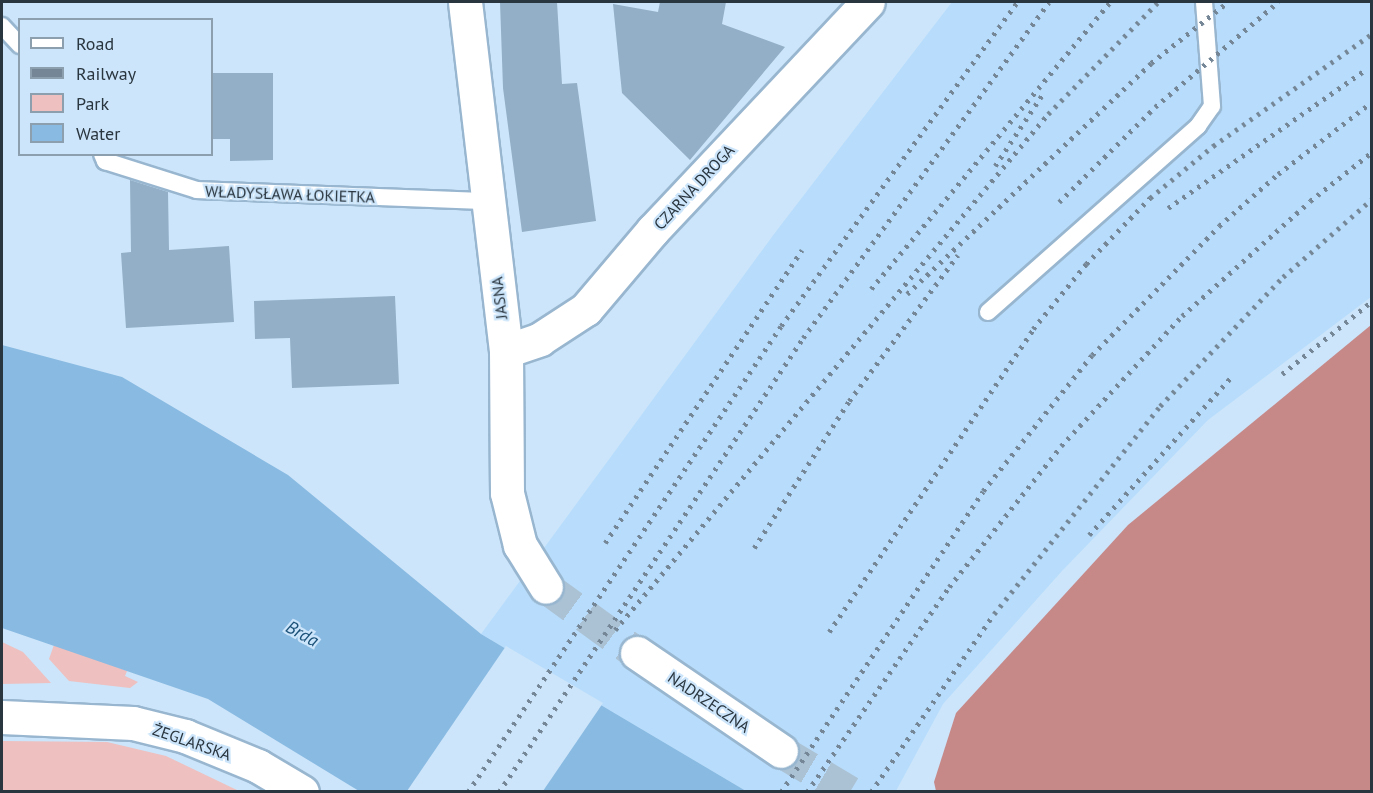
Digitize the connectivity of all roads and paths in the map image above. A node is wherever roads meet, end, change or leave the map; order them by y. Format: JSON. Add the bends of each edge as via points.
{"nodes":[{"id":1,"x":465,"y":2,"type":"edge"},
{"id":2,"x":868,"y":2,"type":"edge"},
{"id":3,"x":1204,"y":2,"type":"edge"},
{"id":4,"x":2,"y":26,"type":"edge"},
{"id":5,"x":18,"y":43,"type":"edge"},
{"id":6,"x":103,"y":156,"type":"edge"},
{"id":7,"x":488,"y":201,"type":"junction"},
{"id":8,"x":988,"y":312,"type":"dead end"},
{"id":9,"x":506,"y":351,"type":"junction"},
{"id":10,"x":546,"y":587,"type":"tunnel mouth"},
{"id":11,"x":637,"y":653,"type":"tunnel mouth"},
{"id":12,"x":2,"y":717,"type":"edge"},
{"id":13,"x":781,"y":751,"type":"tunnel mouth"},
{"id":14,"x":302,"y":792,"type":"edge"}],
"edges":[{"from":1,"to":7,"type":"street","name":"JASNA"},
{"from":2,"to":9,"type":"street","name":"CZARNA DROGA","via":[[653,230],[586,309],[540,339]]},
{"from":3,"to":8,"type":"lane","via":[[1212,106],[1198,126]]},
{"from":4,"to":5,"type":"lane"},
{"from":6,"to":7,"type":"lane","name":"WŁADYSŁAWA ŁOKIETKA","via":[[105,161],[196,190]]},
{"from":7,"to":9,"type":"street","name":"JASNA"},
{"from":9,"to":10,"type":"street","name":"JASNA","via":[[510,513],[520,546]]},
{"from":11,"to":13,"type":"street","name":"NADRZECZNA"},
{"from":12,"to":14,"type":"street","name":"ŻEGLARSKA","via":[[132,723],[185,736],[258,766]]}]}
